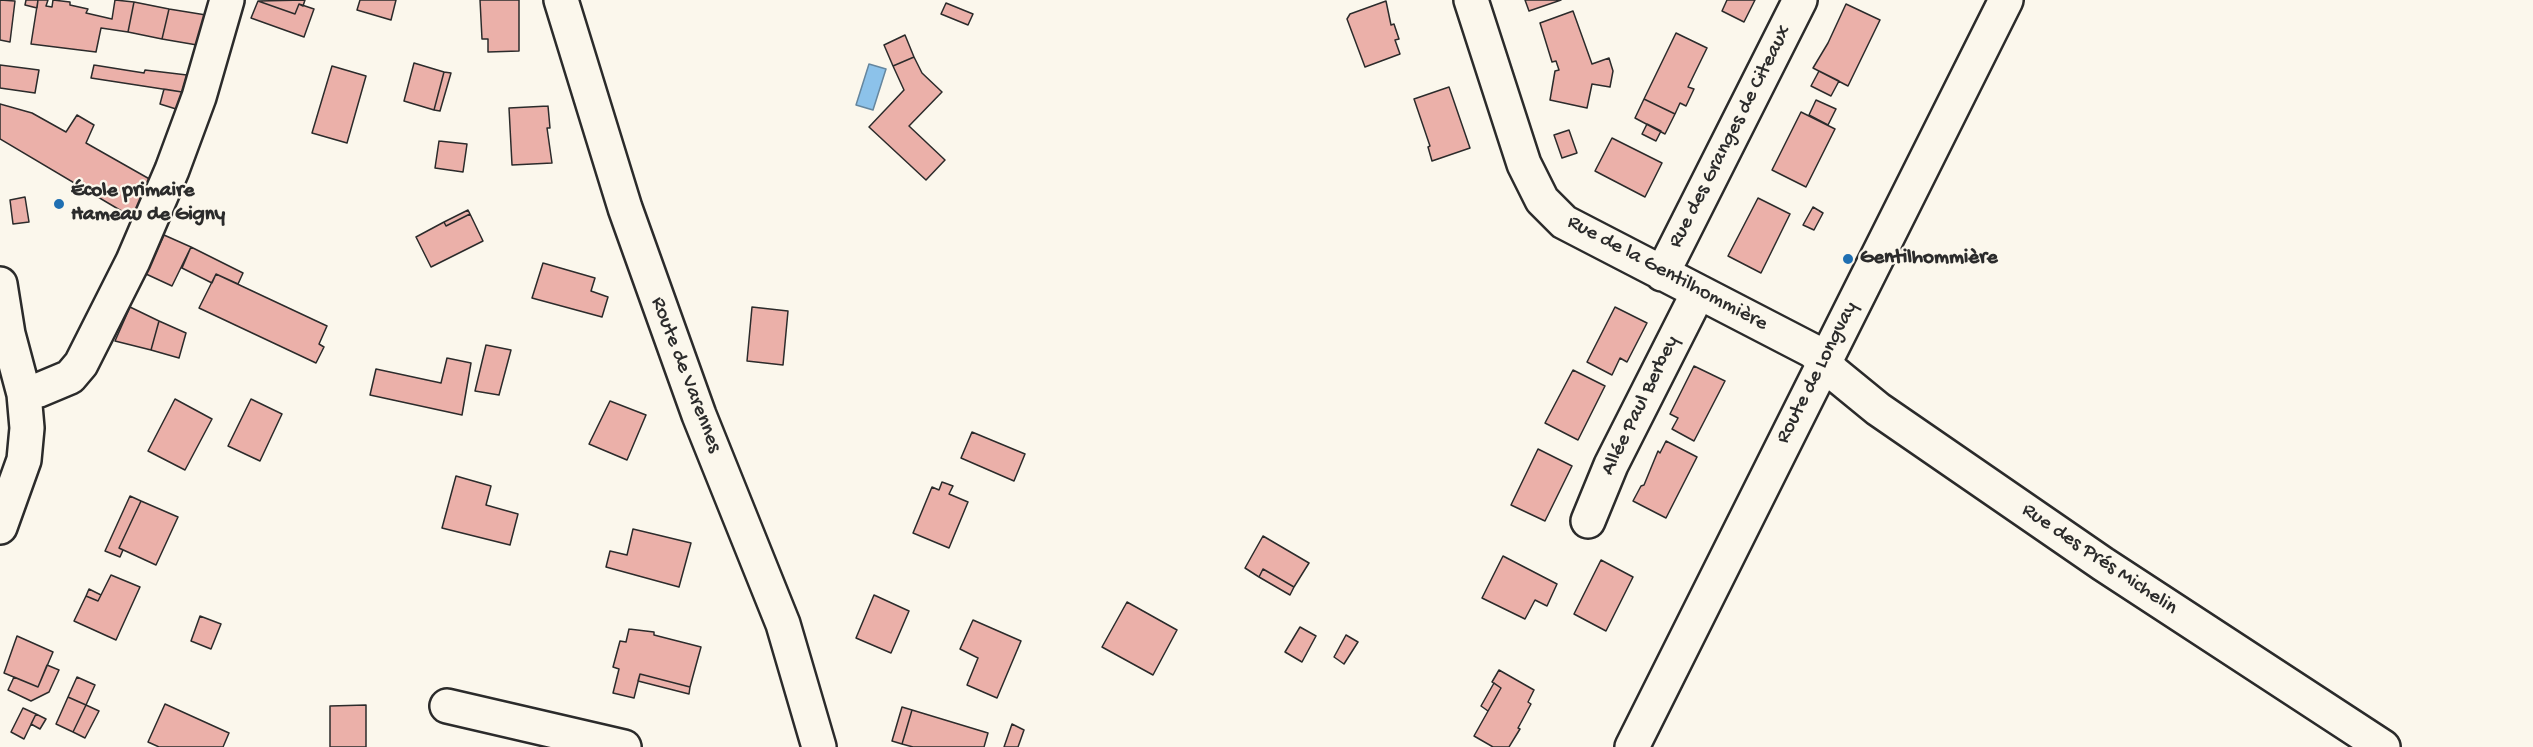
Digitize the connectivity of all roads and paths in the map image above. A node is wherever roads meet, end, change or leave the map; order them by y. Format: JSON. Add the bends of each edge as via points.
{"nodes":[{"id":1,"x":227,"y":0,"type":"edge"},
{"id":2,"x":561,"y":0,"type":"edge"},
{"id":3,"x":1471,"y":0,"type":"edge"},
{"id":4,"x":1800,"y":0,"type":"edge"},
{"id":5,"x":2006,"y":0,"type":"edge"},
{"id":6,"x":1662,"y":274,"type":"junction"},
{"id":7,"x":1698,"y":293,"type":"junction"},
{"id":8,"x":1,"y":296,"type":"edge"},
{"id":9,"x":1823,"y":360,"type":"junction"},
{"id":10,"x":24,"y":394,"type":"junction"},
{"id":11,"x":1588,"y":521,"type":"dead end"},
{"id":12,"x":0,"y":527,"type":"edge"},
{"id":13,"x":447,"y":705,"type":"dead end"},
{"id":14,"x":624,"y":747,"type":"edge"},
{"id":15,"x":819,"y":747,"type":"edge"},
{"id":16,"x":1632,"y":747,"type":"edge"},
{"id":17,"x":2384,"y":747,"type":"edge"}],
"edges":[{"from":1,"to":10,"type":"street","via":[[199,97],[172,170],[133,261],[81,364],[70,377]]},
{"from":2,"to":15,"type":"street","name":"Route de Varennes","via":[[632,228],[699,415],[783,624]]},
{"from":3,"to":6,"type":"street","name":"Rue de la Gentilhommière","via":[[1524,164],[1542,200],[1564,222]]},
{"from":4,"to":6,"type":"street","name":"Rue des Granges de Citeaux"},
{"from":5,"to":9,"type":"street","name":"Route de Longvay"},
{"from":6,"to":7,"type":"street","name":"Rue de la Gentilhommière"},
{"from":7,"to":9,"type":"street","name":"Rue de la Gentilhommière","via":[[1813,351]]},
{"from":7,"to":11,"type":"street","name":"Allée Paul Berbey","via":[[1611,465]]},
{"from":8,"to":10,"type":"street"},
{"from":9,"to":16,"type":"street","name":"Route de Longvay"},
{"from":9,"to":17,"type":"street","name":"Rue des Prés Michelin","via":[[1834,374],[1878,409],[2103,564]]},
{"from":10,"to":12,"type":"street","via":[[24,460]]},
{"from":13,"to":14,"type":"street"}]}
